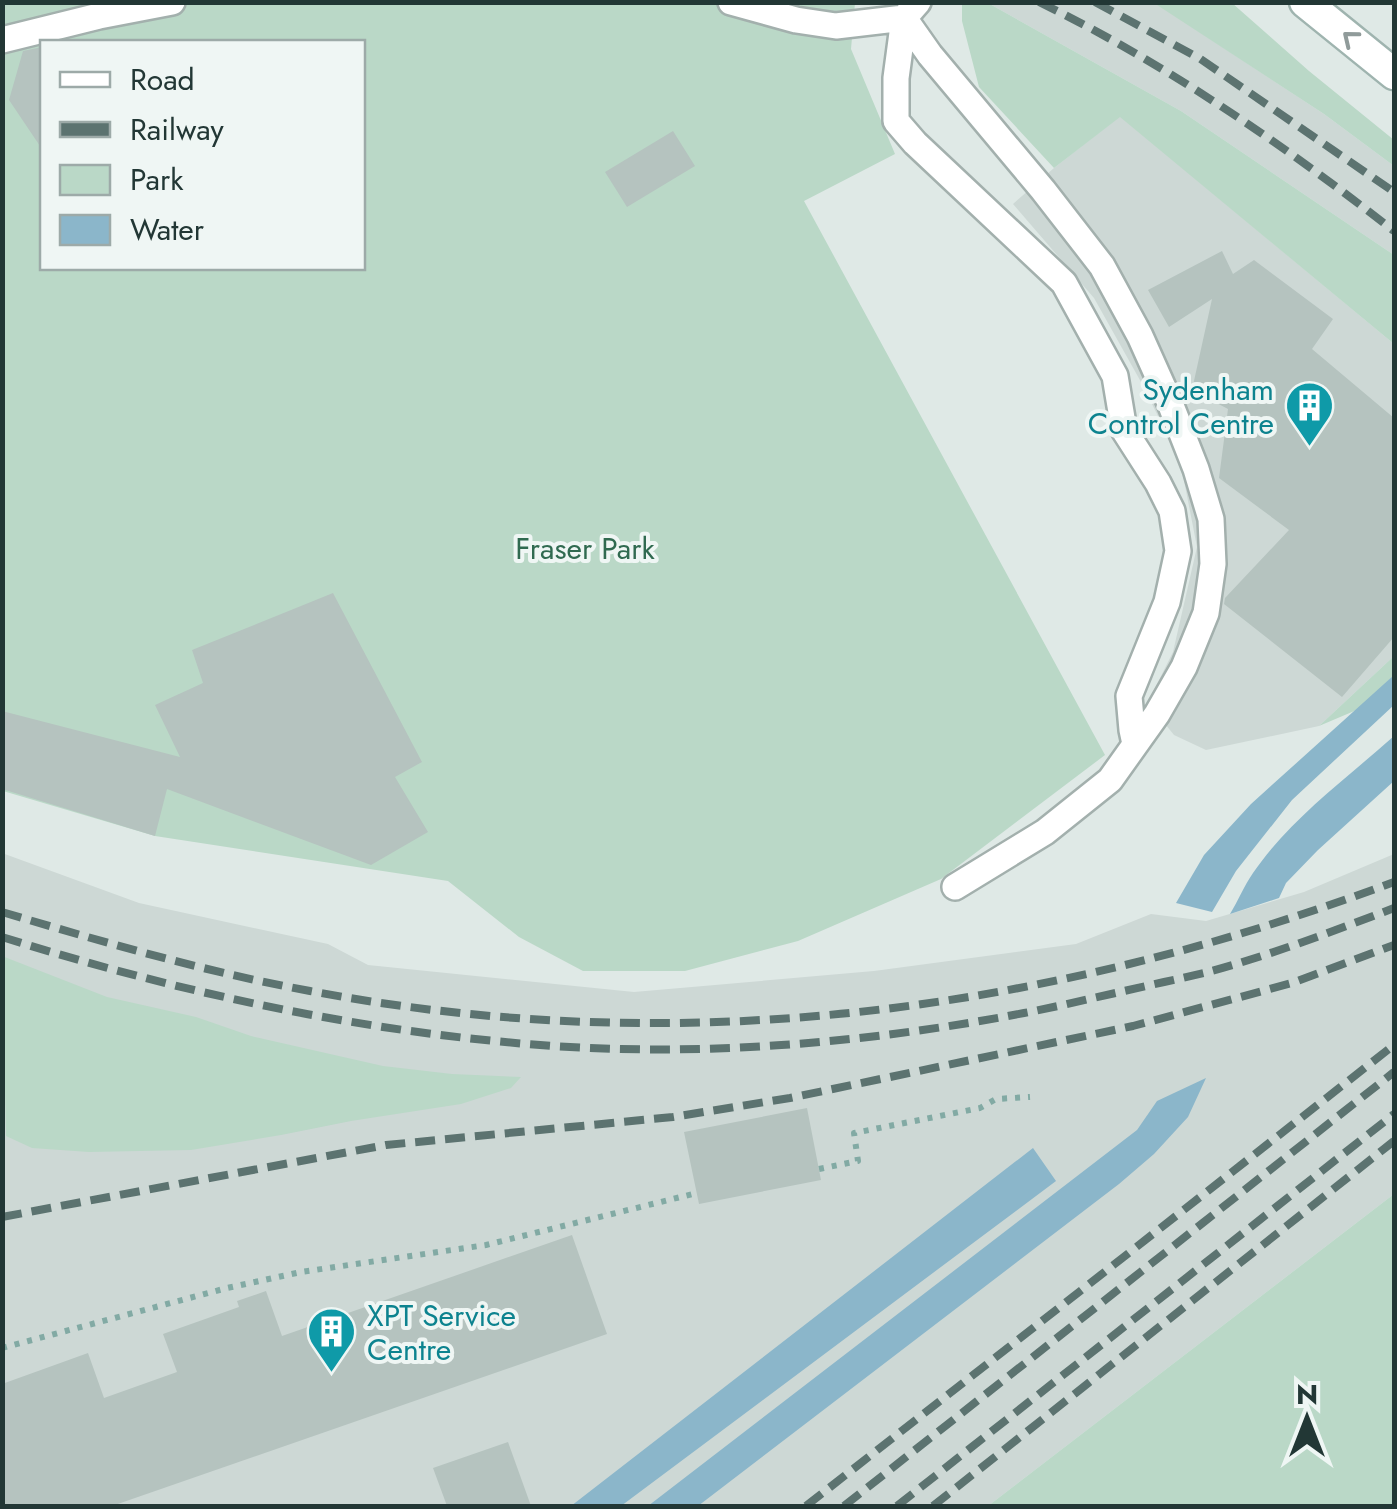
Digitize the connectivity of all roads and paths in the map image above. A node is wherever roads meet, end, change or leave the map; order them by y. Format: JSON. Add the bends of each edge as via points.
{"nodes":[{"id":1,"x":172,"y":2,"type":"edge"},
{"id":2,"x":731,"y":2,"type":"edge"},
{"id":3,"x":1305,"y":2,"type":"edge"},
{"id":4,"x":911,"y":10,"type":"edge"},
{"id":5,"x":2,"y":40,"type":"edge"},
{"id":6,"x":1394,"y":74,"type":"edge"},
{"id":7,"x":1135,"y":744,"type":"junction"},
{"id":8,"x":955,"y":888,"type":"dead end"},
{"id":9,"x":1030,"y":1096,"type":"dead end"},
{"id":10,"x":819,"y":1169,"type":"dead end"},
{"id":11,"x":697,"y":1194,"type":"dead end"},
{"id":12,"x":2,"y":1348,"type":"edge"}],
"edges":[{"from":1,"to":5,"type":"lane"},
{"from":2,"to":4,"type":"lane","via":[[836,26]]},
{"from":6,"to":3,"type":"main road","one_way":true},
{"from":4,"to":7,"type":"lane","via":[[930,56],[1102,266],[1140,336],[1196,469],[1211,519],[1206,614],[1184,667]]},
{"from":4,"to":7,"type":"lane","via":[[896,78],[896,120],[1064,283],[1115,376],[1124,430],[1172,511],[1178,551],[1167,602],[1130,696]]},
{"from":7,"to":8,"type":"lane","via":[[1110,780]]},
{"from":9,"to":10,"type":"path","via":[[854,1132],[858,1161]]},
{"from":11,"to":12,"type":"path","via":[[486,1245],[227,1288]]}]}
